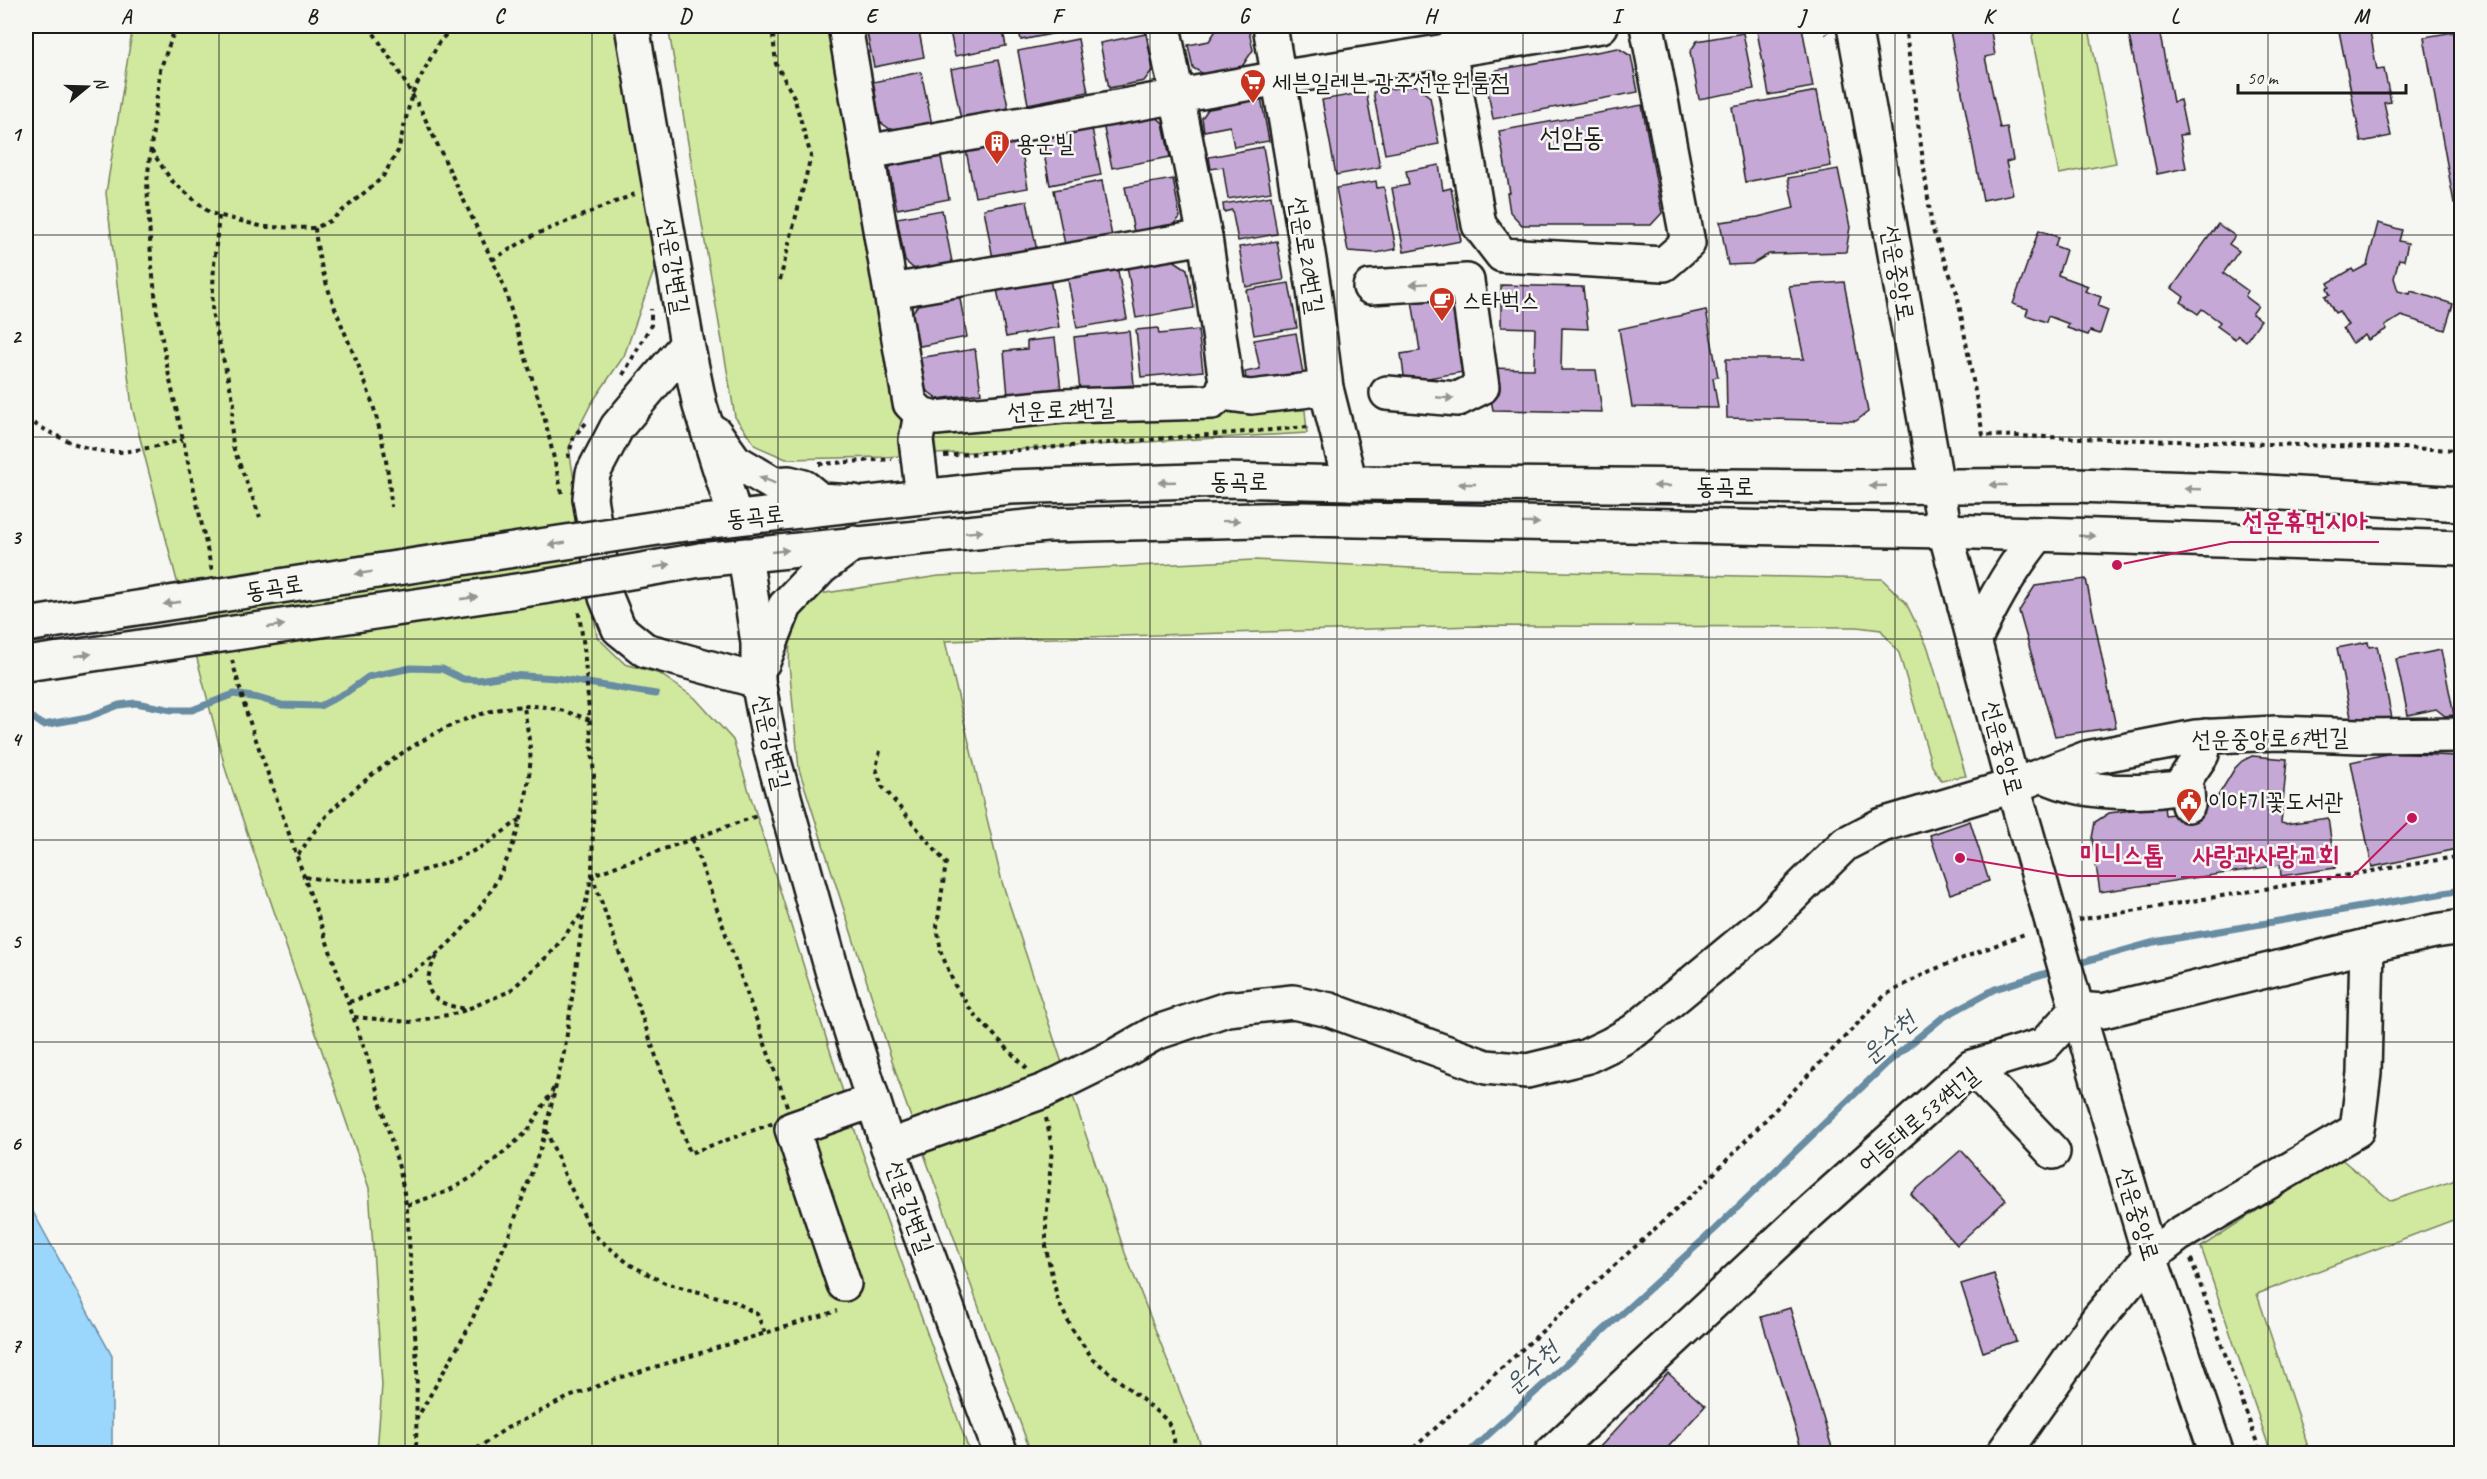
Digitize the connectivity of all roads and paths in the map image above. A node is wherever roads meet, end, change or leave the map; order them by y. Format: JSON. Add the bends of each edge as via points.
{"nodes":[{"id":1,"x":176,"y":26,"type":"edge"},
{"id":2,"x":369,"y":26,"type":"edge"},
{"id":3,"x":454,"y":26,"type":"edge"},
{"id":4,"x":632,"y":26,"type":"edge"},
{"id":5,"x":772,"y":26,"type":"edge"},
{"id":6,"x":845,"y":26,"type":"edge"},
{"id":7,"x":1163,"y":26,"type":"edge"},
{"id":8,"x":1270,"y":26,"type":"edge"},
{"id":9,"x":1601,"y":26,"type":"edge"},
{"id":10,"x":1647,"y":26,"type":"edge"},
{"id":11,"x":1854,"y":26,"type":"edge"},
{"id":12,"x":1905,"y":26,"type":"edge"},
{"id":13,"x":1449,"y":49,"type":"junction"},
{"id":14,"x":1279,"y":78,"type":"junction"},
{"id":15,"x":412,"y":94,"type":"junction"},
{"id":16,"x":1177,"y":96,"type":"junction"},
{"id":17,"x":151,"y":150,"type":"junction"},
{"id":18,"x":867,"y":152,"type":"junction"},
{"id":19,"x":660,"y":183,"type":"junction"},
{"id":20,"x":219,"y":216,"type":"junction"},
{"id":21,"x":315,"y":228,"type":"junction"},
{"id":22,"x":1205,"y":237,"type":"junction"},
{"id":23,"x":492,"y":260,"type":"junction"},
{"id":24,"x":780,"y":280,"type":"dead end"},
{"id":25,"x":1370,"y":287,"type":"dead end"},
{"id":26,"x":892,"y":291,"type":"junction"},
{"id":27,"x":687,"y":344,"type":"junction"},
{"id":28,"x":1326,"y":388,"type":"junction"},
{"id":29,"x":1222,"y":393,"type":"junction"},
{"id":30,"x":1387,"y":393,"type":"dead end"},
{"id":31,"x":699,"y":406,"type":"junction"},
{"id":32,"x":921,"y":414,"type":"junction"},
{"id":33,"x":26,"y":419,"type":"edge"},
{"id":34,"x":1314,"y":427,"type":"dead end"},
{"id":35,"x":183,"y":440,"type":"junction"},
{"id":36,"x":2462,"y":450,"type":"edge"},
{"id":37,"x":918,"y":458,"type":"junction"},
{"id":38,"x":809,"y":465,"type":"dead end"},
{"id":39,"x":2462,"y":481,"type":"edge"},
{"id":40,"x":1350,"y":483,"type":"junction"},
{"id":41,"x":1936,"y":485,"type":"junction"},
{"id":42,"x":2251,"y":491,"type":"junction"},
{"id":43,"x":562,"y":495,"type":"dead end"},
{"id":44,"x":923,"y":497,"type":"junction"},
{"id":45,"x":882,"y":503,"type":"junction"},
{"id":46,"x":2462,"y":504,"type":"edge"},
{"id":47,"x":391,"y":507,"type":"dead end"},
{"id":48,"x":260,"y":516,"type":"dead end"},
{"id":49,"x":735,"y":517,"type":"junction"},
{"id":50,"x":1945,"y":531,"type":"junction"},
{"id":51,"x":2038,"y":534,"type":"junction"},
{"id":52,"x":854,"y":543,"type":"junction"},
{"id":53,"x":2454,"y":551,"type":"edge"},
{"id":54,"x":745,"y":555,"type":"junction"},
{"id":55,"x":213,"y":578,"type":"dead end"},
{"id":56,"x":577,"y":601,"type":"dead end"},
{"id":57,"x":26,"y":625,"type":"edge"},
{"id":58,"x":1974,"y":641,"type":"junction"},
{"id":59,"x":232,"y":659,"type":"dead end"},
{"id":60,"x":26,"y":664,"type":"edge"},
{"id":61,"x":758,"y":681,"type":"junction"},
{"id":62,"x":524,"y":706,"type":"junction"},
{"id":63,"x":590,"y":720,"type":"junction"},
{"id":64,"x":2462,"y":735,"type":"edge"},
{"id":65,"x":2206,"y":736,"type":"junction"},
{"id":66,"x":880,"y":751,"type":"dead end"},
{"id":67,"x":2043,"y":775,"type":"junction"},
{"id":68,"x":2013,"y":786,"type":"junction"},
{"id":69,"x":757,"y":816,"type":"dead end"},
{"id":70,"x":520,"y":819,"type":"junction"},
{"id":71,"x":692,"y":839,"type":"junction"},
{"id":72,"x":298,"y":855,"type":"junction"},
{"id":73,"x":2462,"y":856,"type":"edge"},
{"id":74,"x":592,"y":875,"type":"junction"},
{"id":75,"x":305,"y":877,"type":"junction"},
{"id":76,"x":584,"y":911,"type":"junction"},
{"id":77,"x":2462,"y":927,"type":"edge"},
{"id":78,"x":2055,"y":930,"type":"junction"},
{"id":79,"x":2367,"y":946,"type":"junction"},
{"id":80,"x":439,"y":953,"type":"junction"},
{"id":81,"x":348,"y":1002,"type":"junction"},
{"id":82,"x":2076,"y":1005,"type":"junction"},
{"id":83,"x":469,"y":1009,"type":"junction"},
{"id":84,"x":354,"y":1017,"type":"junction"},
{"id":85,"x":1972,"y":1067,"type":"junction"},
{"id":86,"x":1029,"y":1072,"type":"dead end"},
{"id":87,"x":556,"y":1084,"type":"junction"},
{"id":88,"x":872,"y":1101,"type":"junction"},
{"id":89,"x":1044,"y":1109,"type":"dead end"},
{"id":90,"x":546,"y":1129,"type":"junction"},
{"id":91,"x":888,"y":1147,"type":"junction"},
{"id":92,"x":2053,"y":1152,"type":"dead end"},
{"id":93,"x":407,"y":1205,"type":"junction"},
{"id":94,"x":2150,"y":1257,"type":"junction"},
{"id":95,"x":844,"y":1284,"type":"joint"},
{"id":96,"x":765,"y":1333,"type":"junction"},
{"id":97,"x":416,"y":1420,"type":"junction"},
{"id":98,"x":416,"y":1454,"type":"edge"},
{"id":99,"x":469,"y":1454,"type":"edge"},
{"id":100,"x":1001,"y":1454,"type":"edge"},
{"id":101,"x":1175,"y":1454,"type":"edge"},
{"id":102,"x":1407,"y":1454,"type":"edge"},
{"id":103,"x":1551,"y":1454,"type":"edge"},
{"id":104,"x":2003,"y":1454,"type":"edge"},
{"id":105,"x":2217,"y":1454,"type":"edge"}],
"edges":[{"from":1,"to":17,"type":"path","via":[[160,70]]},
{"from":2,"to":15,"type":"path"},
{"from":3,"to":15,"type":"path","via":[[439,42]]},
{"from":4,"to":19,"type":"street","name":"선운강변길"},
{"from":5,"to":24,"type":"path","via":[[776,64],[794,97],[811,156]]},
{"from":6,"to":18,"type":"street"},
{"from":7,"to":16,"type":"street"},
{"from":8,"to":14,"type":"street","name":"선운로20번길"},
{"from":9,"to":13,"type":"street"},
{"from":10,"to":13,"type":"street","via":[[1688,243],[1664,264],[1502,255],[1479,225]]},
{"from":11,"to":41,"type":"street","name":"선운중앙로"},
{"from":12,"to":36,"type":"path","via":[[1932,228],[1958,293],[1983,435]]},
{"from":13,"to":14,"type":"street"},
{"from":14,"to":16,"type":"street"},
{"from":14,"to":28,"type":"street","name":"선운로20번길"},
{"from":15,"to":21,"type":"path","via":[[398,151],[382,178],[330,221]]},
{"from":15,"to":23,"type":"path"},
{"from":16,"to":18,"type":"street"},
{"from":16,"to":22,"type":"street"},
{"from":17,"to":20,"type":"path","via":[[171,180]]},
{"from":17,"to":35,"type":"path","via":[[147,182],[151,258],[157,312]]},
{"from":18,"to":26,"type":"street"},
{"from":19,"to":23,"type":"path","via":[[534,236]]},
{"from":19,"to":27,"type":"street","name":"선운강변길"},
{"from":20,"to":21,"type":"path","via":[[264,227]]},
{"from":20,"to":48,"type":"path","via":[[213,264],[213,313],[234,403],[233,447]]},
{"from":21,"to":47,"type":"path","via":[[322,268],[375,411]]},
{"from":22,"to":26,"type":"street"},
{"from":22,"to":29,"type":"street","via":[[1226,382]]},
{"from":23,"to":43,"type":"path","via":[[545,420]]},
{"from":30,"to":25,"type":"street","one_way":true,"via":[[1458,399],[1482,387],[1467,281]]},
{"from":26,"to":32,"type":"street","via":[[910,403]]},
{"from":27,"to":31,"type":"street"},
{"from":27,"to":61,"type":"street","name":"선운강변길","via":[[617,427],[593,473],[590,498],[606,597],[619,628],[645,650]]},
{"from":28,"to":29,"type":"street","via":[[1251,397]]},
{"from":28,"to":40,"type":"street","name":"선운로20번길"},
{"from":29,"to":32,"type":"street","name":"선운로2번길","via":[[1212,402],[1063,406],[936,418]]},
{"from":45,"to":31,"type":"street","one_way":true,"via":[[820,500],[804,487],[774,484],[757,476],[735,461]]},
{"from":31,"to":49,"type":"street"},
{"from":32,"to":37,"type":"street","via":[[916,440]]},
{"from":33,"to":35,"type":"path","via":[[84,446],[112,452]]},
{"from":34,"to":37,"type":"path"},
{"from":35,"to":55,"type":"path"},
{"from":37,"to":38,"type":"path"},
{"from":37,"to":44,"type":"street"},
{"from":39,"to":42,"type":"street"},
{"from":41,"to":40,"type":"street","name":"동곡로","one_way":true},
{"from":40,"to":44,"type":"street","name":"동곡로","one_way":true,"via":[[1224,480],[1009,487]]},
{"from":42,"to":41,"type":"street","name":"동곡로","one_way":true},
{"from":41,"to":50,"type":"street","name":"선운중앙로"},
{"from":42,"to":46,"type":"street","name":"동곡로"},
{"from":44,"to":45,"type":"street","name":"동곡로"},
{"from":45,"to":49,"type":"street","name":"동곡로"},
{"from":49,"to":57,"type":"street","name":"동곡로","one_way":true,"bridge":true},
{"from":50,"to":51,"type":"street","name":"동곡로"},
{"from":52,"to":50,"type":"street","name":"동곡로","one_way":true,"via":[[1046,525],[1302,519]]},
{"from":50,"to":58,"type":"street","name":"선운중앙로"},
{"from":51,"to":53,"type":"street","name":"동곡로","one_way":true},
{"from":51,"to":58,"type":"street","via":[[2002,588]]},
{"from":54,"to":52,"type":"street","name":"동곡로","one_way":true},
{"from":52,"to":61,"type":"street","via":[[822,567],[785,606]]},
{"from":60,"to":54,"type":"street","name":"동곡로","one_way":true,"bridge":true},
{"from":54,"to":61,"type":"street","via":[[758,643]]},
{"from":56,"to":63,"type":"path"},
{"from":58,"to":68,"type":"street","name":"선운중앙로"},
{"from":59,"to":72,"type":"path","via":[[247,714]]},
{"from":61,"to":88,"type":"street","name":"선운강변길","via":[[771,750]]},
{"from":62,"to":63,"type":"path","via":[[563,710]]},
{"from":62,"to":70,"type":"path","via":[[530,765]]},
{"from":62,"to":72,"type":"path","via":[[492,710],[441,730],[387,764],[333,809]]},
{"from":63,"to":74,"type":"path","via":[[594,776]]},
{"from":64,"to":65,"type":"street","name":"선운중앙로67번길"},
{"from":65,"to":67,"type":"street","name":"선운중앙로67번길","via":[[2087,758]]},
{"from":65,"to":67,"type":"street","via":[[2183,796],[2103,791]]},
{"from":66,"to":86,"type":"path","via":[[876,768],[882,786],[946,863],[937,926],[941,952],[954,984],[972,1012]]},
{"from":67,"to":68,"type":"street","name":"선운중앙로67번길"},
{"from":68,"to":78,"type":"street","name":"선운중앙로"},
{"from":68,"to":91,"type":"street","name":"선운중앙로67번길","via":[[1882,825],[1845,844],[1768,920],[1642,1024],[1585,1057],[1527,1071],[1486,1067],[1330,1010],[1293,1002],[1263,1004],[1227,1009],[1155,1033],[1044,1091]]},
{"from":69,"to":71,"type":"path"},
{"from":70,"to":75,"type":"path","via":[[483,846],[420,873],[370,881],[333,882]]},
{"from":70,"to":80,"type":"path","via":[[494,888],[453,942]]},
{"from":71,"to":74,"type":"path"},
{"from":71,"to":74,"type":"path","via":[[791,1118],[690,1153]]},
{"from":72,"to":75,"type":"path"},
{"from":73,"to":78,"type":"path"},
{"from":74,"to":76,"type":"path"},
{"from":75,"to":81,"type":"path"},
{"from":76,"to":83,"type":"path","via":[[551,953],[510,991]]},
{"from":76,"to":87,"type":"path","via":[[565,1048]]},
{"from":77,"to":79,"type":"street"},
{"from":78,"to":82,"type":"street","name":"선운중앙로"},
{"from":78,"to":102,"type":"path","via":[[1930,971],[1885,995],[1702,1186]]},
{"from":79,"to":82,"type":"street","via":[[2103,1011]]},
{"from":79,"to":94,"type":"street","via":[[2364,1073],[2357,1130],[2178,1235]]},
{"from":80,"to":81,"type":"path","via":[[378,993]]},
{"from":80,"to":83,"type":"path","via":[[428,971],[428,987],[438,1001]]},
{"from":81,"to":84,"type":"path"},
{"from":82,"to":85,"type":"street","name":"어등대로534번길","via":[[2044,1046]]},
{"from":82,"to":94,"type":"street","name":"선운중앙로"},
{"from":83,"to":84,"type":"path","via":[[410,1022]]},
{"from":84,"to":93,"type":"path"},
{"from":85,"to":92,"type":"street"},
{"from":85,"to":103,"type":"street","name":"어등대로534번길"},
{"from":87,"to":90,"type":"path"},
{"from":87,"to":93,"type":"path","via":[[527,1132],[478,1174],[446,1192]]},
{"from":88,"to":91,"type":"street","name":"선운강변길"},
{"from":88,"to":95,"type":"street","via":[[792,1129]]},
{"from":89,"to":101,"type":"path","via":[[1052,1147],[1046,1249],[1058,1301],[1093,1359],[1168,1421]]},
{"from":90,"to":96,"type":"path","via":[[593,1234],[629,1264],[665,1283],[733,1301],[757,1314]]},
{"from":90,"to":97,"type":"path","via":[[509,1235],[468,1329]]},
{"from":91,"to":100,"type":"street","name":"선운강변길"},
{"from":93,"to":97,"type":"path","via":[[417,1364]]},
{"from":94,"to":104,"type":"street","via":[[2098,1319]]},
{"from":94,"to":105,"type":"street","name":"선운중앙로"},
{"from":95,"to":96,"type":"path","via":[[852,1306]]},
{"from":96,"to":99,"type":"path","via":[[569,1397],[507,1428]]},
{"from":97,"to":98,"type":"path"}]}
